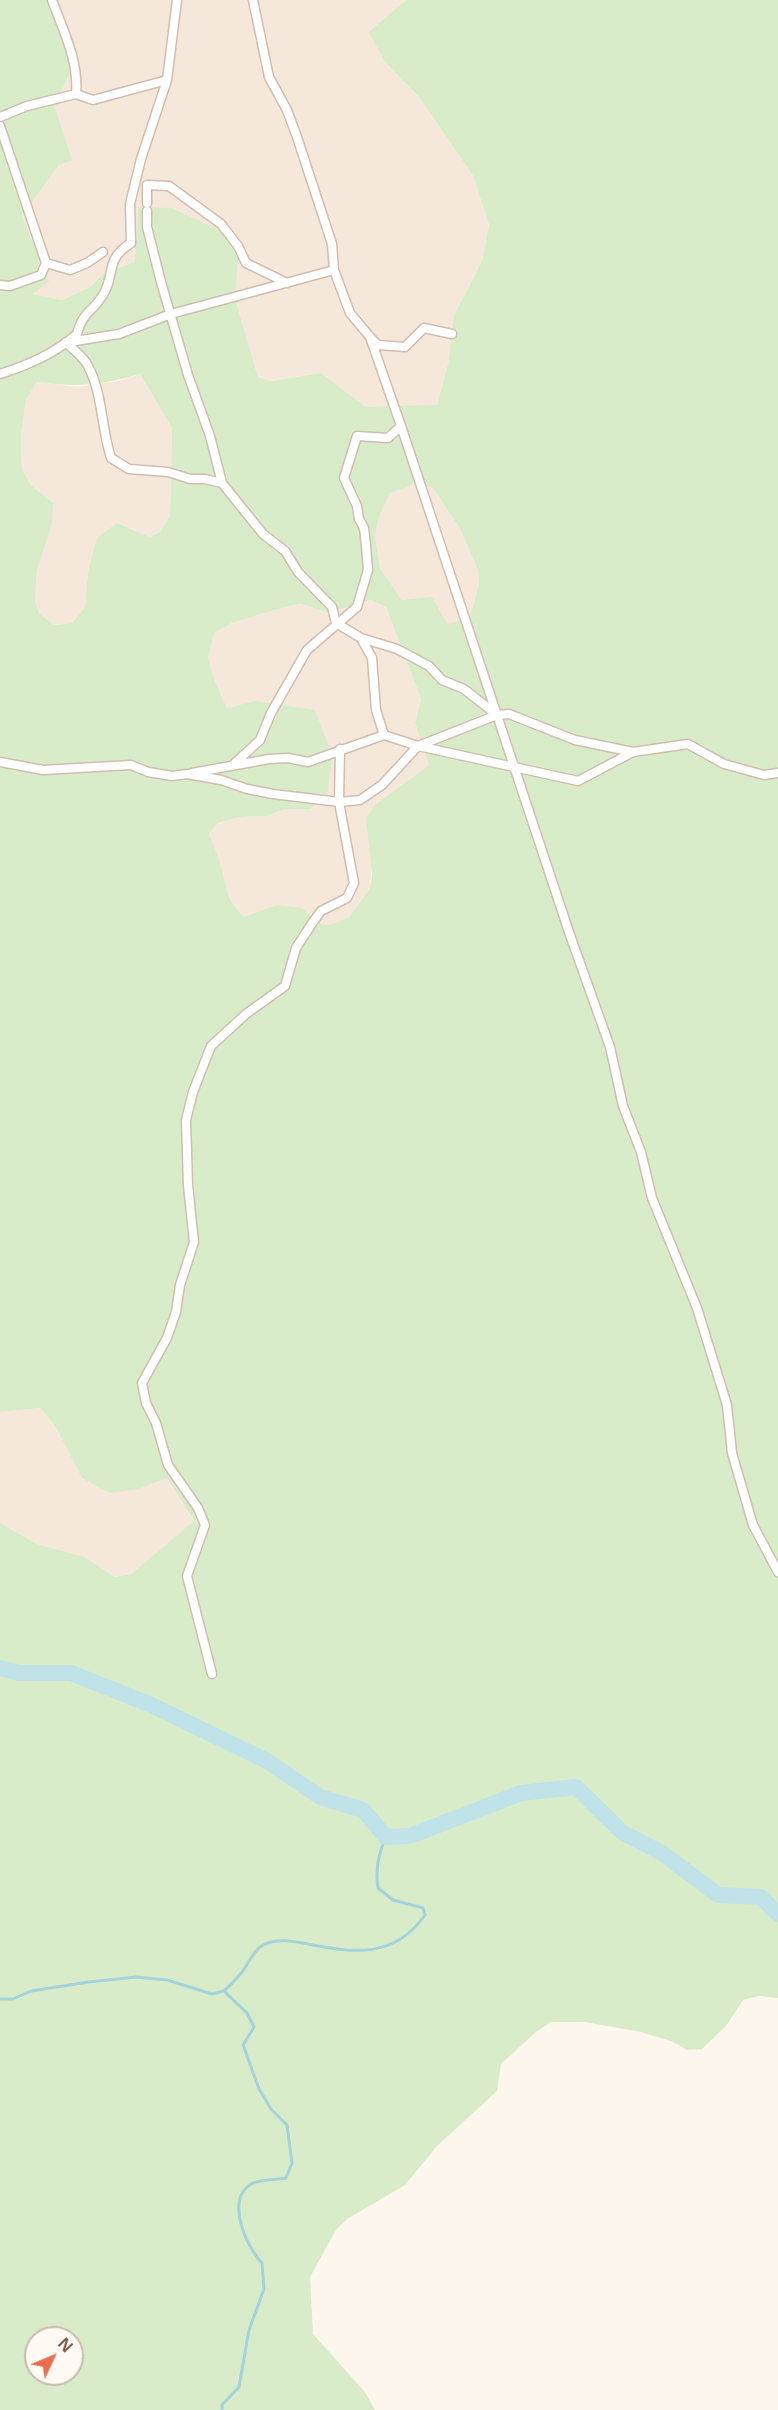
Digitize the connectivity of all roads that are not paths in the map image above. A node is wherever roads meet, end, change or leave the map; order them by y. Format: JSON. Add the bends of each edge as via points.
{"nodes":[{"id":1,"x":52,"y":0,"type":"edge"},
{"id":2,"x":177,"y":0,"type":"edge"},
{"id":3,"x":253,"y":0,"type":"edge"},
{"id":4,"x":167,"y":80,"type":"junction"},
{"id":5,"x":76,"y":94,"type":"junction"},
{"id":6,"x":0,"y":117,"type":"edge"},
{"id":7,"x":0,"y":126,"type":"edge"},
{"id":8,"x":103,"y":252,"type":"dead end"},
{"id":9,"x":46,"y":263,"type":"junction"},
{"id":10,"x":334,"y":270,"type":"junction"},
{"id":11,"x":286,"y":283,"type":"junction"},
{"id":12,"x":0,"y":285,"type":"edge"},
{"id":13,"x":171,"y":314,"type":"junction"},
{"id":14,"x":452,"y":334,"type":"dead end"},
{"id":15,"x":370,"y":337,"type":"junction"},
{"id":16,"x":66,"y":342,"type":"junction"},
{"id":17,"x":0,"y":374,"type":"edge"},
{"id":18,"x":401,"y":426,"type":"junction"},
{"id":19,"x":222,"y":483,"type":"junction"},
{"id":20,"x":336,"y":622,"type":"junction"},
{"id":21,"x":361,"y":638,"type":"junction"},
{"id":22,"x":497,"y":715,"type":"junction"},
{"id":23,"x":384,"y":735,"type":"junction"},
{"id":24,"x":418,"y":746,"type":"junction"},
{"id":25,"x":340,"y":749,"type":"junction"},
{"id":26,"x":633,"y":752,"type":"junction"},
{"id":27,"x":0,"y":762,"type":"edge"},
{"id":28,"x":234,"y":764,"type":"junction"},
{"id":29,"x":516,"y":768,"type":"junction"},
{"id":30,"x":778,"y":772,"type":"edge"},
{"id":31,"x":188,"y":774,"type":"junction"},
{"id":32,"x":339,"y":802,"type":"junction"},
{"id":33,"x":778,"y":1572,"type":"edge"},
{"id":34,"x":212,"y":1674,"type":"dead end"}],
"edges":[{"from":1,"to":5,"type":"street","via":[[78,78]]},
{"from":2,"to":4,"type":"street"},
{"from":3,"to":10,"type":"street","via":[[269,77],[297,137],[332,244]]},
{"from":4,"to":5,"type":"street","via":[[93,100]]},
{"from":4,"to":16,"type":"street","via":[[130,204],[131,243],[113,259],[104,293],[81,318],[77,334]]},
{"from":5,"to":6,"type":"street"},
{"from":7,"to":9,"type":"street"},
{"from":8,"to":9,"type":"street","via":[[70,270]]},
{"from":9,"to":12,"type":"street","via":[[41,275],[10,286]]},
{"from":10,"to":11,"type":"street"},
{"from":10,"to":15,"type":"street","via":[[350,313]]},
{"from":11,"to":13,"type":"street"},
{"from":11,"to":13,"type":"street","via":[[246,263],[221,224],[169,186],[147,185],[147,227]]},
{"from":13,"to":16,"type":"street","via":[[119,334]]},
{"from":13,"to":19,"type":"street"},
{"from":14,"to":15,"type":"street","via":[[424,328],[405,347],[378,345]]},
{"from":15,"to":18,"type":"street"},
{"from":16,"to":17,"type":"street","via":[[25,367]]},
{"from":16,"to":19,"type":"street","via":[[88,364],[111,458],[129,469]]},
{"from":18,"to":20,"type":"street","via":[[388,438],[357,436],[344,478],[364,528],[368,570],[357,607]]},
{"from":18,"to":22,"type":"street"},
{"from":19,"to":20,"type":"street","via":[[263,534],[285,551],[298,572],[332,607]]},
{"from":20,"to":21,"type":"street"},
{"from":20,"to":28,"type":"street","via":[[307,650],[260,740]]},
{"from":21,"to":22,"type":"street","via":[[397,649],[429,666],[442,680],[464,688]]},
{"from":21,"to":23,"type":"street","via":[[372,658],[376,710]]},
{"from":22,"to":24,"type":"street"},
{"from":22,"to":26,"type":"street","via":[[509,714],[575,740]]},
{"from":22,"to":29,"type":"street"},
{"from":23,"to":24,"type":"street"},
{"from":23,"to":25,"type":"street"},
{"from":24,"to":29,"type":"street"},
{"from":24,"to":32,"type":"street","via":[[382,785],[360,800]]},
{"from":25,"to":28,"type":"street","via":[[308,762],[288,758]]},
{"from":25,"to":32,"type":"street"},
{"from":26,"to":29,"type":"street","via":[[578,781]]},
{"from":26,"to":30,"type":"street","via":[[688,744],[724,764],[764,775]]},
{"from":27,"to":31,"type":"street","via":[[43,770],[130,765],[172,776]]},
{"from":28,"to":31,"type":"street"},
{"from":29,"to":33,"type":"street","via":[[610,1047],[623,1106],[641,1152],[652,1198],[697,1308],[727,1405],[732,1453],[753,1525]]},
{"from":31,"to":32,"type":"street","via":[[273,794]]},
{"from":32,"to":34,"type":"street","via":[[354,883],[348,898],[321,911],[313,922],[296,948],[285,986],[211,1046],[193,1092],[186,1120],[186,1148],[194,1242],[167,1338],[142,1383],[168,1465],[205,1525],[187,1576]]}]}
